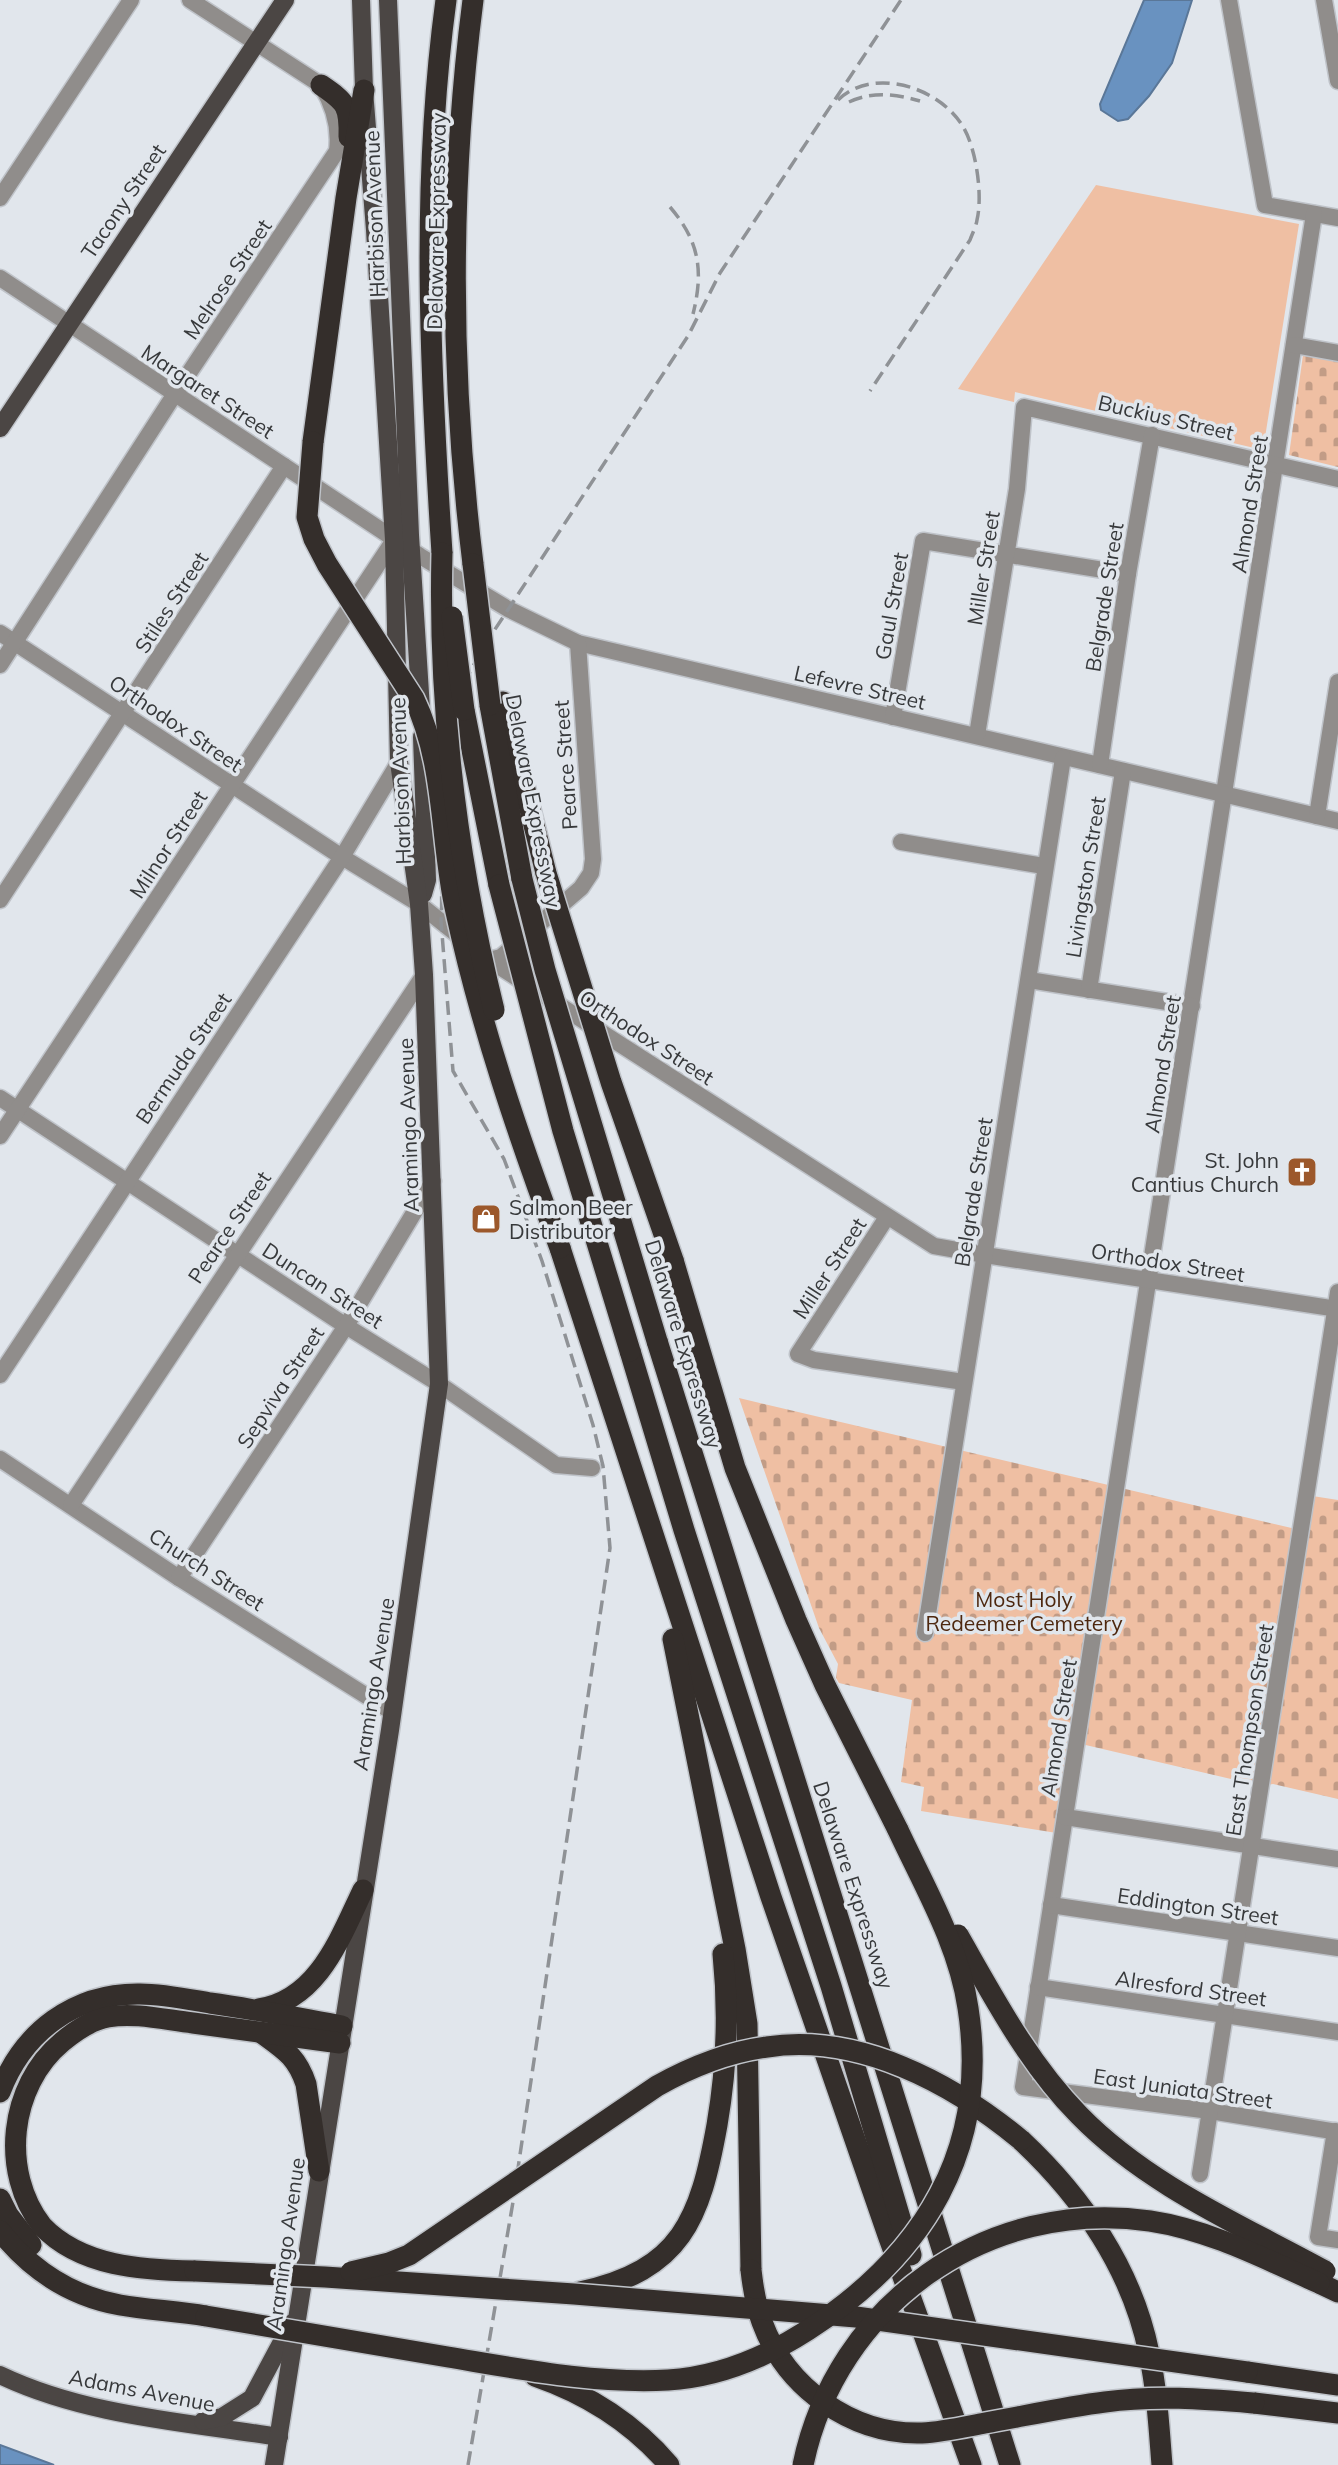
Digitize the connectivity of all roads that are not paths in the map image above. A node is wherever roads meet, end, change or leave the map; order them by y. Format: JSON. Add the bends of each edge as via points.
{"nodes":[{"id":1,"x":131,"y":0,"type":"edge"},
{"id":2,"x":190,"y":0,"type":"edge"},
{"id":3,"x":285,"y":0,"type":"edge"},
{"id":4,"x":361,"y":0,"type":"edge"},
{"id":5,"x":388,"y":0,"type":"edge"},
{"id":6,"x":446,"y":0,"type":"edge"},
{"id":7,"x":473,"y":0,"type":"edge"},
{"id":8,"x":1229,"y":0,"type":"edge"},
{"id":9,"x":1324,"y":0,"type":"edge"},
{"id":10,"x":256,"y":43,"type":"junction"},
{"id":11,"x":1338,"y":81,"type":"edge"},
{"id":12,"x":321,"y":85,"type":"junction"},
{"id":13,"x":364,"y":90,"type":"junction"},
{"id":14,"x":0,"y":198,"type":"edge"},
{"id":15,"x":346,"y":198,"type":"junction"},
{"id":16,"x":1314,"y":214,"type":"junction"},
{"id":17,"x":1338,"y":218,"type":"edge"},
{"id":18,"x":0,"y":278,"type":"edge"},
{"id":19,"x":69,"y":324,"type":"junction"},
{"id":20,"x":1294,"y":345,"type":"junction"},
{"id":21,"x":1338,"y":353,"type":"edge"},
{"id":22,"x":174,"y":396,"type":"junction"},
{"id":23,"x":1024,"y":407,"type":"joint"},
{"id":24,"x":0,"y":428,"type":"edge"},
{"id":25,"x":1152,"y":435,"type":"junction"},
{"id":26,"x":1277,"y":465,"type":"junction"},
{"id":27,"x":284,"y":466,"type":"junction"},
{"id":28,"x":1338,"y":479,"type":"edge"},
{"id":29,"x":394,"y":540,"type":"junction"},
{"id":30,"x":411,"y":550,"type":"junction"},
{"id":31,"x":442,"y":553,"type":"junction"},
{"id":32,"x":1007,"y":555,"type":"junction"},
{"id":33,"x":1128,"y":573,"type":"junction"},
{"id":34,"x":0,"y":633,"type":"edge"},
{"id":35,"x":15,"y":643,"type":"junction"},
{"id":36,"x":578,"y":643,"type":"junction"},
{"id":37,"x":0,"y":665,"type":"edge"},
{"id":38,"x":1338,"y":682,"type":"edge"},
{"id":39,"x":496,"y":704,"type":"junction"},
{"id":40,"x":123,"y":713,"type":"junction"},
{"id":41,"x":893,"y":717,"type":"junction"},
{"id":42,"x":976,"y":735,"type":"junction"},
{"id":43,"x":1062,"y":758,"type":"junction"},
{"id":44,"x":398,"y":762,"type":"junction"},
{"id":45,"x":1100,"y":765,"type":"junction"},
{"id":46,"x":1123,"y":771,"type":"junction"},
{"id":47,"x":232,"y":785,"type":"junction"},
{"id":48,"x":1225,"y":795,"type":"junction"},
{"id":49,"x":1317,"y":816,"type":"junction"},
{"id":50,"x":1338,"y":821,"type":"edge"},
{"id":51,"x":901,"y":842,"type":"dead end"},
{"id":52,"x":342,"y":857,"type":"junction"},
{"id":53,"x":1044,"y":866,"type":"junction"},
{"id":54,"x":0,"y":900,"type":"edge"},
{"id":55,"x":419,"y":904,"type":"junction"},
{"id":56,"x":489,"y":960,"type":"junction"},
{"id":57,"x":424,"y":975,"type":"junction"},
{"id":58,"x":1029,"y":980,"type":"junction"},
{"id":59,"x":1089,"y":990,"type":"junction"},
{"id":60,"x":1192,"y":1006,"type":"junction"},
{"id":61,"x":0,"y":1098,"type":"edge"},
{"id":62,"x":17,"y":1110,"type":"junction"},
{"id":63,"x":0,"y":1136,"type":"edge"},
{"id":64,"x":127,"y":1181,"type":"junction"},
{"id":65,"x":433,"y":1181,"type":"junction"},
{"id":66,"x":887,"y":1217,"type":"junction"},
{"id":67,"x":560,"y":1248,"type":"junction"},
{"id":68,"x":237,"y":1253,"type":"junction"},
{"id":69,"x":985,"y":1255,"type":"junction"},
{"id":70,"x":1150,"y":1280,"type":"junction"},
{"id":71,"x":1338,"y":1292,"type":"edge"},
{"id":72,"x":1337,"y":1309,"type":"edge"},
{"id":73,"x":346,"y":1326,"type":"junction"},
{"id":74,"x":0,"y":1375,"type":"edge"},
{"id":75,"x":964,"y":1382,"type":"junction"},
{"id":76,"x":439,"y":1384,"type":"junction"},
{"id":77,"x":0,"y":1459,"type":"edge"},
{"id":78,"x":592,"y":1468,"type":"dead end"},
{"id":79,"x":633,"y":1474,"type":"junction"},
{"id":80,"x":71,"y":1504,"type":"junction"},
{"id":81,"x":179,"y":1578,"type":"junction"},
{"id":82,"x":925,"y":1633,"type":"dead end"},
{"id":83,"x":392,"y":1712,"type":"junction"},
{"id":84,"x":1065,"y":1816,"type":"junction"},
{"id":85,"x":898,"y":1830,"type":"junction"},
{"id":86,"x":711,"y":1832,"type":"junction"},
{"id":87,"x":1252,"y":1844,"type":"junction"},
{"id":88,"x":1338,"y":1859,"type":"edge"},
{"id":89,"x":363,"y":1890,"type":"junction"},
{"id":90,"x":1051,"y":1905,"type":"junction"},
{"id":91,"x":1238,"y":1933,"type":"junction"},
{"id":92,"x":1338,"y":1948,"type":"edge"},
{"id":93,"x":1038,"y":1987,"type":"junction"},
{"id":94,"x":254,"y":2010,"type":"junction"},
{"id":95,"x":1226,"y":2014,"type":"junction"},
{"id":96,"x":261,"y":2032,"type":"junction"},
{"id":97,"x":1338,"y":2032,"type":"edge"},
{"id":98,"x":341,"y":2035,"type":"junction"},
{"id":99,"x":1023,"y":2087,"type":"joint"},
{"id":100,"x":0,"y":2092,"type":"edge"},
{"id":101,"x":1210,"y":2111,"type":"junction"},
{"id":102,"x":1337,"y":2131,"type":"edge"},
{"id":103,"x":319,"y":2171,"type":"junction"},
{"id":104,"x":1200,"y":2174,"type":"dead end"},
{"id":105,"x":0,"y":2199,"type":"edge"},
{"id":106,"x":0,"y":2231,"type":"edge"},
{"id":107,"x":1338,"y":2240,"type":"edge"},
{"id":108,"x":325,"y":2277,"type":"junction"},
{"id":109,"x":1330,"y":2281,"type":"edge"},
{"id":110,"x":574,"y":2294,"type":"junction"},
{"id":111,"x":170,"y":2310,"type":"junction"},
{"id":112,"x":299,"y":2311,"type":"junction"},
{"id":113,"x":514,"y":2368,"type":"junction"},
{"id":114,"x":0,"y":2375,"type":"edge"},
{"id":115,"x":1338,"y":2385,"type":"edge"},
{"id":116,"x":1338,"y":2413,"type":"edge"},
{"id":117,"x":178,"y":2421,"type":"junction"},
{"id":118,"x":279,"y":2437,"type":"junction"},
{"id":119,"x":274,"y":2465,"type":"edge"},
{"id":120,"x":669,"y":2465,"type":"edge"},
{"id":121,"x":803,"y":2465,"type":"edge"},
{"id":122,"x":972,"y":2465,"type":"edge"},
{"id":123,"x":1010,"y":2465,"type":"edge"},
{"id":124,"x":1162,"y":2465,"type":"edge"}],
"edges":[{"from":1,"to":14,"type":"street"},
{"from":2,"to":10,"type":"street"},
{"from":3,"to":10,"type":"main road","name":"Tacony Street"},
{"from":4,"to":13,"type":"main road","name":"Harbison Avenue"},
{"from":5,"to":30,"type":"main road","name":"Harbison Avenue"},
{"from":6,"to":31,"type":"highway","name":"Delaware Expressway","via":[[433,148],[429,321]]},
{"from":7,"to":39,"type":"highway","name":"Delaware Expressway","bridge":true,"via":[[456,195],[459,417],[473,565]]},
{"from":8,"to":16,"type":"street","via":[[1265,205]]},
{"from":9,"to":11,"type":"street"},
{"from":10,"to":12,"type":"street"},
{"from":10,"to":19,"type":"main road","name":"Tacony Street"},
{"from":12,"to":15,"type":"highway","via":[[341,99],[349,116]]},
{"from":12,"to":22,"type":"street","name":"Melrose Street","via":[[335,118],[337,151]]},
{"from":13,"to":15,"type":"highway"},
{"from":13,"to":29,"type":"main road","name":"Harbison Avenue"},
{"from":15,"to":67,"type":"highway","bridge":true,"via":[[307,517],[327,564],[425,722],[471,980],[501,1082]]},
{"from":16,"to":17,"type":"street"},
{"from":16,"to":20,"type":"street","name":"Almond Street"},
{"from":18,"to":19,"type":"street","name":"Margaret Street"},
{"from":19,"to":22,"type":"street","name":"Margaret Street"},
{"from":19,"to":24,"type":"main road","name":"Tacony Street"},
{"from":20,"to":21,"type":"street"},
{"from":20,"to":26,"type":"street","name":"Almond Street"},
{"from":22,"to":27,"type":"street","name":"Margaret Street"},
{"from":22,"to":35,"type":"street","name":"Melrose Street"},
{"from":23,"to":25,"type":"street","name":"Buckius Street"},
{"from":23,"to":32,"type":"street","name":"Miller Street"},
{"from":25,"to":26,"type":"street","name":"Buckius Street"},
{"from":25,"to":33,"type":"street","name":"Belgrade Street"},
{"from":26,"to":28,"type":"street","name":"Buckius Street"},
{"from":26,"to":48,"type":"street","name":"Almond Street"},
{"from":27,"to":29,"type":"street","name":"Margaret Street"},
{"from":27,"to":40,"type":"street","name":"Stiles Street"},
{"from":29,"to":30,"type":"street","name":"Lefevre Street"},
{"from":29,"to":44,"type":"main road","name":"Harbison Avenue"},
{"from":29,"to":47,"type":"street","name":"Milnor Street"},
{"from":30,"to":36,"type":"street","name":"Lefevre Street","via":[[508,609]]},
{"from":30,"to":55,"type":"main road","name":"Harbison Avenue","via":[[427,880]]},
{"from":31,"to":67,"type":"highway","bridge":true,"via":[[441,664],[459,840],[496,1018]]},
{"from":31,"to":122,"type":"highway","name":"Delaware Expressway","bridge":true,"via":[[464,710],[499,885],[562,1131],[831,1986]]},
{"from":32,"to":33,"type":"street"},
{"from":32,"to":41,"type":"street","name":"Gaul Street","via":[[923,542]]},
{"from":32,"to":42,"type":"street","name":"Miller Street"},
{"from":33,"to":45,"type":"street","name":"Belgrade Street"},
{"from":34,"to":35,"type":"street","name":"Orthodox Street"},
{"from":35,"to":37,"type":"street","name":"Melrose Street"},
{"from":35,"to":40,"type":"street","name":"Orthodox Street"},
{"from":36,"to":41,"type":"street","name":"Lefevre Street"},
{"from":36,"to":56,"type":"street","name":"Pearce Street","via":[[591,873],[581,888],[530,934],[501,957]]},
{"from":38,"to":49,"type":"street"},
{"from":39,"to":85,"type":"highway","bridge":true,"via":[[735,1468],[825,1685]]},
{"from":39,"to":123,"type":"highway","name":"Delaware Expressway","bridge":true,"via":[[522,878],[545,970]]},
{"from":40,"to":47,"type":"street","name":"Orthodox Street"},
{"from":40,"to":54,"type":"street","name":"Stiles Street"},
{"from":41,"to":42,"type":"street","name":"Lefevre Street"},
{"from":42,"to":43,"type":"street","name":"Lefevre Street"},
{"from":43,"to":45,"type":"street","name":"Lefevre Street"},
{"from":43,"to":53,"type":"street","name":"Belgrade Street"},
{"from":44,"to":52,"type":"street","name":"Bermuda Street"},
{"from":44,"to":55,"type":"main road","name":"Harbison Avenue"},
{"from":45,"to":46,"type":"street","name":"Lefevre Street"},
{"from":46,"to":48,"type":"street","name":"Lefevre Street"},
{"from":46,"to":59,"type":"street","name":"Livingston Street"},
{"from":47,"to":52,"type":"street","name":"Orthodox Street"},
{"from":47,"to":62,"type":"street","name":"Milnor Street"},
{"from":48,"to":49,"type":"street","name":"Lefevre Street"},
{"from":48,"to":60,"type":"street","name":"Almond Street"},
{"from":49,"to":50,"type":"street","name":"Lefevre Street"},
{"from":51,"to":53,"type":"street"},
{"from":52,"to":55,"type":"street","name":"Orthodox Street"},
{"from":52,"to":64,"type":"street","name":"Bermuda Street"},
{"from":53,"to":58,"type":"street","name":"Belgrade Street"},
{"from":55,"to":56,"type":"street","name":"Orthodox Street"},
{"from":55,"to":57,"type":"main road","name":"Aramingo Avenue"},
{"from":56,"to":66,"type":"street","name":"Orthodox Street"},
{"from":57,"to":65,"type":"main road","name":"Aramingo Avenue"},
{"from":57,"to":68,"type":"street","name":"Pearce Street"},
{"from":58,"to":59,"type":"street"},
{"from":58,"to":69,"type":"street","name":"Belgrade Street"},
{"from":59,"to":60,"type":"street"},
{"from":60,"to":70,"type":"street","name":"Almond Street"},
{"from":61,"to":62,"type":"street","name":"Duncan Street"},
{"from":62,"to":63,"type":"street","name":"Milnor Street"},
{"from":62,"to":64,"type":"street","name":"Duncan Street"},
{"from":64,"to":68,"type":"street","name":"Duncan Street"},
{"from":64,"to":74,"type":"street","name":"Bermuda Street"},
{"from":65,"to":73,"type":"street","name":"Sepviva Street"},
{"from":65,"to":76,"type":"main road","name":"Aramingo Avenue"},
{"from":66,"to":69,"type":"street","name":"Orthodox Street","via":[[934,1246]]},
{"from":66,"to":75,"type":"street","name":"Miller Street","via":[[798,1354]]},
{"from":67,"to":79,"type":"highway"},
{"from":68,"to":73,"type":"street","name":"Duncan Street"},
{"from":68,"to":80,"type":"street","name":"Pearce Street"},
{"from":69,"to":70,"type":"street","name":"Orthodox Street"},
{"from":69,"to":75,"type":"street","name":"Belgrade Street"},
{"from":70,"to":72,"type":"street","name":"Orthodox Street"},
{"from":70,"to":84,"type":"street","name":"Almond Street"},
{"from":71,"to":72,"type":"street","name":"East Thompson Street"},
{"from":72,"to":87,"type":"street","name":"East Thompson Street"},
{"from":73,"to":76,"type":"street","name":"Duncan Street"},
{"from":73,"to":81,"type":"street","name":"Sepviva Street"},
{"from":75,"to":82,"type":"street","name":"Belgrade Street"},
{"from":76,"to":78,"type":"street","name":"Duncan Street","via":[[556,1465]]},
{"from":76,"to":83,"type":"main road","name":"Aramingo Avenue"},
{"from":77,"to":80,"type":"street","name":"Church Street"},
{"from":79,"to":86,"type":"highway","via":[[683,1676]]},
{"from":79,"to":122,"type":"highway","via":[[771,1897]]},
{"from":80,"to":81,"type":"street","name":"Church Street"},
{"from":81,"to":83,"type":"street","name":"Church Street"},
{"from":83,"to":89,"type":"main road","name":"Aramingo Avenue"},
{"from":84,"to":87,"type":"street"},
{"from":84,"to":90,"type":"street","name":"Almond Street"},
{"from":85,"to":109,"type":"highway","bridge":true,"via":[[1015,2033],[1080,2116],[1159,2180]]},
{"from":85,"to":113,"type":"highway","bridge":true,"via":[[954,1954],[971,2034],[970,2092],[957,2152],[917,2232],[853,2299],[794,2339],[731,2368],[702,2376],[641,2381]]},
{"from":86,"to":110,"type":"highway","bridge":true,"via":[[727,1990],[727,2052],[704,2189],[680,2237],[654,2263],[607,2287]]},
{"from":86,"to":116,"type":"highway","bridge":true,"via":[[747,2024],[751,2270],[757,2308],[769,2339],[801,2384],[831,2408],[866,2425],[905,2433],[1132,2399],[1182,2398]]},
{"from":87,"to":88,"type":"street"},
{"from":87,"to":91,"type":"street","name":"East Thompson Street"},
{"from":89,"to":94,"type":"highway","via":[[314,1979],[286,2001]]},
{"from":89,"to":98,"type":"main road","name":"Aramingo Avenue"},
{"from":90,"to":91,"type":"street","name":"Eddington Street"},
{"from":90,"to":93,"type":"street","name":"Almond Street"},
{"from":91,"to":92,"type":"street","name":"Eddington Street"},
{"from":91,"to":95,"type":"street","name":"East Thompson Street"},
{"from":93,"to":95,"type":"street","name":"Alresford Street"},
{"from":93,"to":99,"type":"street","name":"Almond Street"},
{"from":94,"to":98,"type":"highway"},
{"from":94,"to":100,"type":"highway","via":[[140,1994],[90,2002],[56,2018],[27,2043]]},
{"from":95,"to":97,"type":"street","name":"Alresford Street"},
{"from":95,"to":101,"type":"street","name":"East Thompson Street"},
{"from":96,"to":98,"type":"highway"},
{"from":96,"to":103,"type":"highway","via":[[291,2054],[302,2071]]},
{"from":96,"to":108,"type":"highway","bridge":true,"via":[[146,2017],[107,2017],[78,2030],[53,2050],[30,2082],[14,2123],[14,2175],[42,2226],[91,2258],[153,2270]]},
{"from":98,"to":103,"type":"main road","name":"Aramingo Avenue"},
{"from":99,"to":101,"type":"street","name":"East Juniata Street"},
{"from":101,"to":102,"type":"street","name":"East Juniata Street"},
{"from":101,"to":104,"type":"street","name":"East Thompson Street"},
{"from":102,"to":107,"type":"street","via":[[1318,2237]]},
{"from":103,"to":112,"type":"main road","name":"Aramingo Avenue"},
{"from":105,"to":111,"type":"highway","via":[[20,2234],[60,2271],[92,2287]]},
{"from":106,"to":111,"type":"highway","via":[[38,2271],[66,2288],[121,2306]]},
{"from":108,"to":110,"type":"highway","bridge":true},
{"from":108,"to":124,"type":"highway","bridge":true,"via":[[409,2255],[657,2086],[698,2066],[744,2051],[789,2045],[861,2053],[938,2083],[984,2111],[1021,2140],[1079,2203],[1122,2274],[1149,2349]]},
{"from":109,"to":121,"type":"highway","bridge":true,"via":[[1201,2233],[1149,2221],[1073,2219],[1004,2234],[935,2268],[897,2298],[864,2333],[825,2396]]},
{"from":110,"to":115,"type":"highway","bridge":true,"via":[[856,2317]]},
{"from":111,"to":113,"type":"highway","bridge":true},
{"from":112,"to":117,"type":"main road","via":[[252,2398],[222,2417]]},
{"from":112,"to":118,"type":"main road","name":"Aramingo Avenue"},
{"from":113,"to":120,"type":"highway","bridge":true,"via":[[559,2384],[606,2409]]},
{"from":114,"to":117,"type":"main road","name":"Adams Avenue","via":[[62,2398]]},
{"from":117,"to":118,"type":"main road","name":"Adams Avenue"},
{"from":118,"to":119,"type":"main road","name":"Aramingo Avenue"}]}
